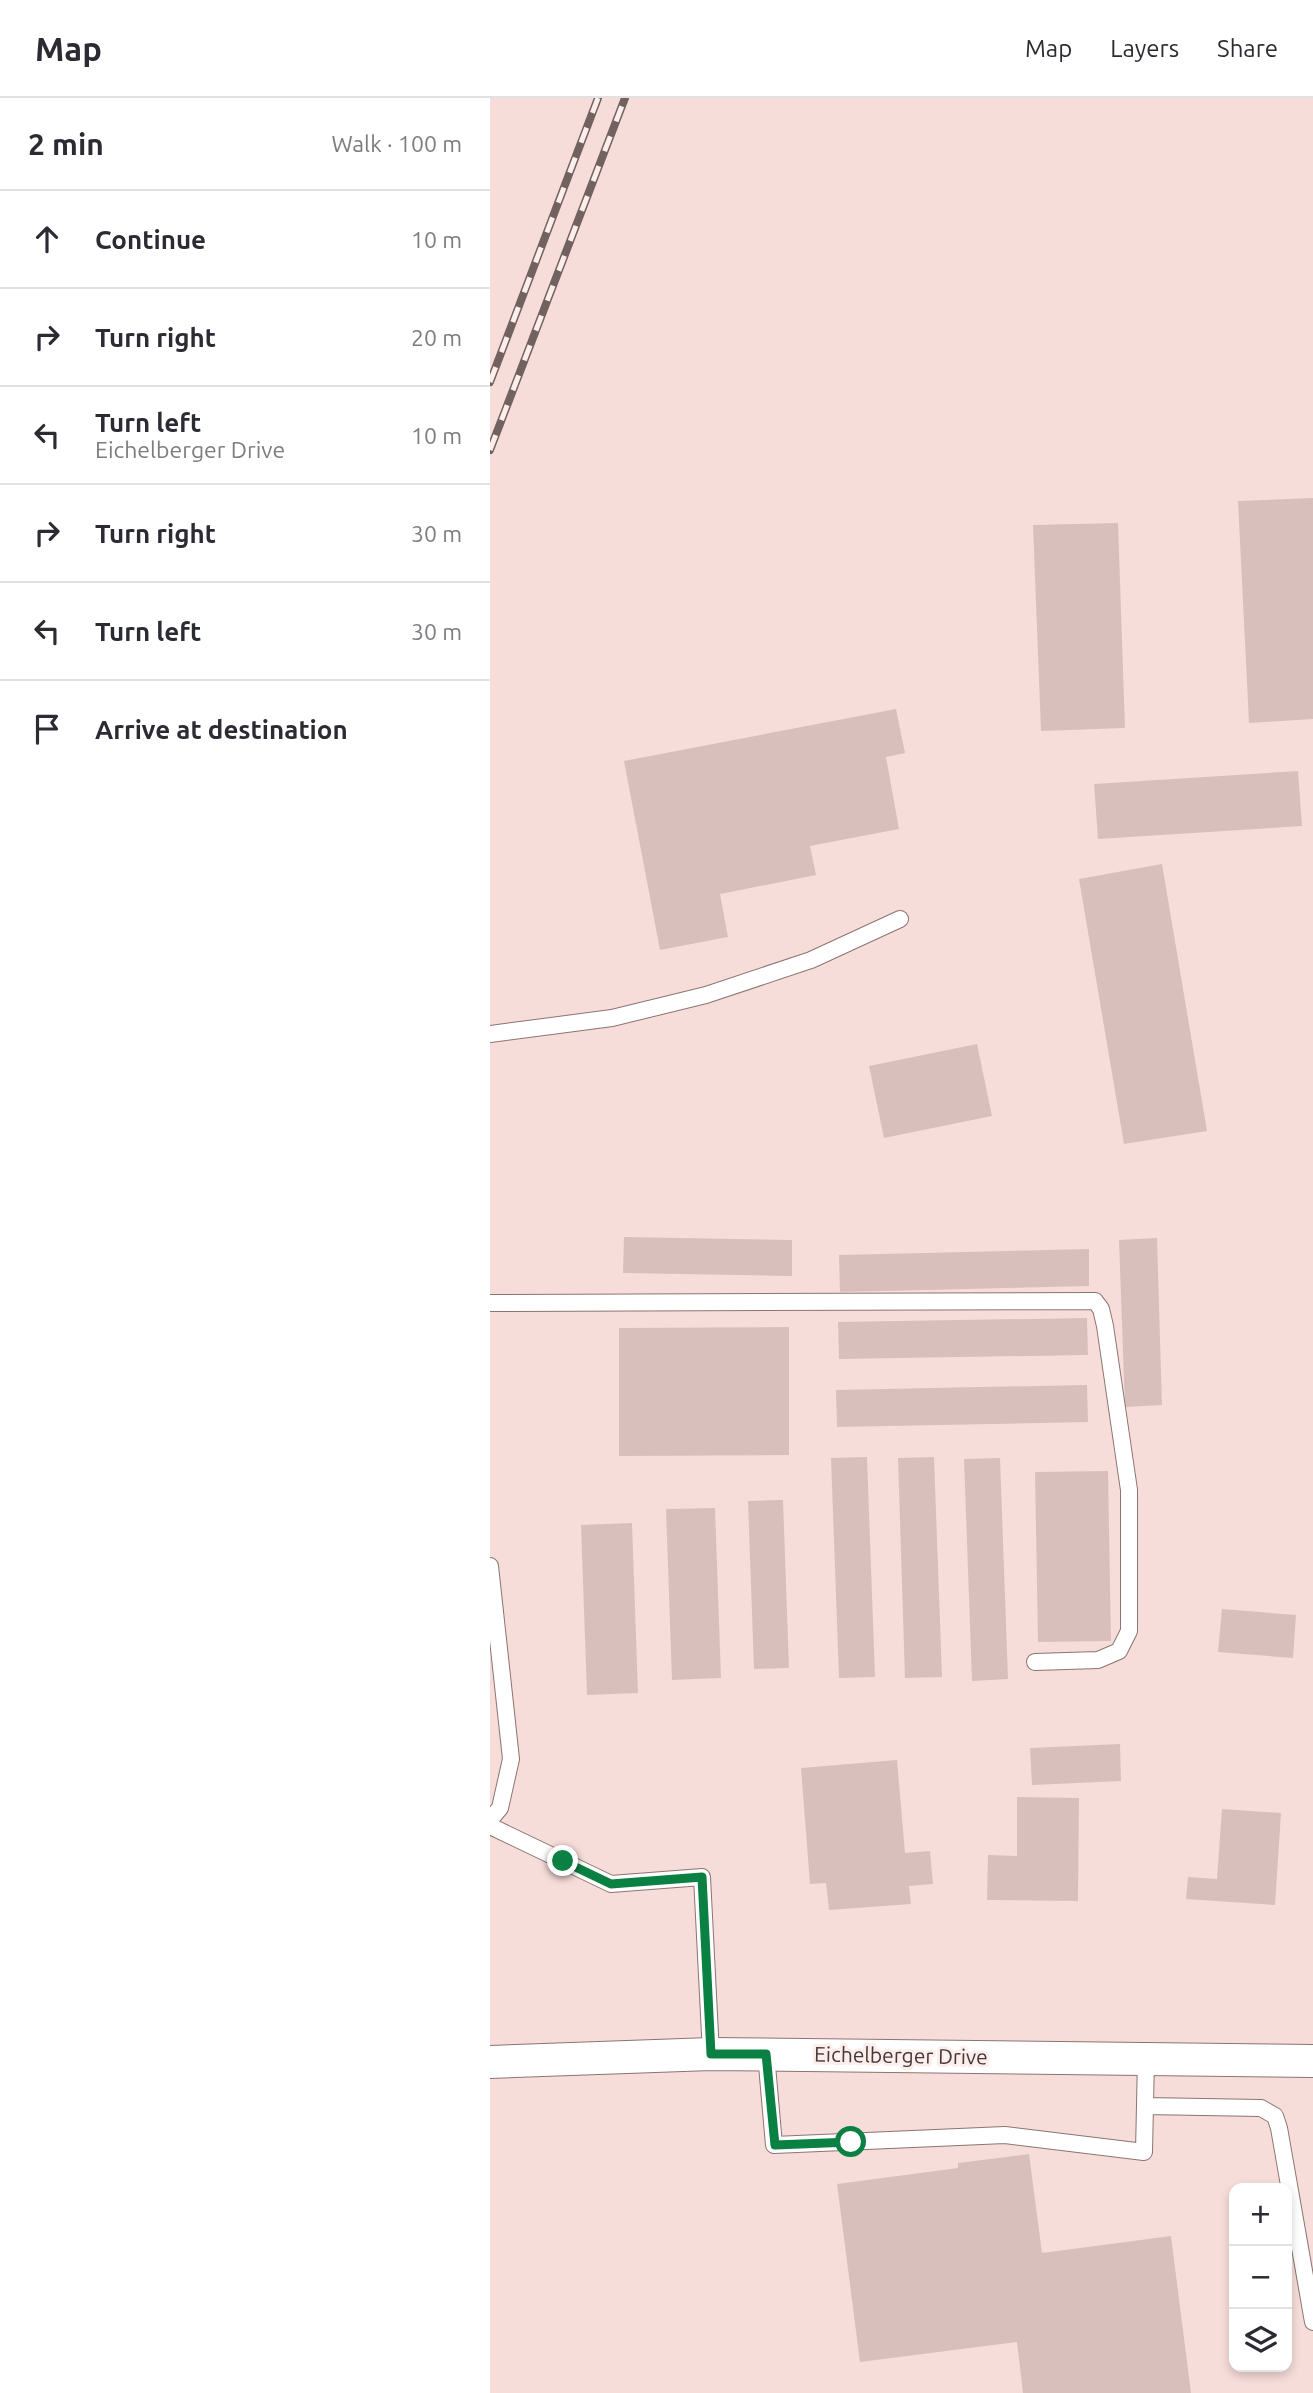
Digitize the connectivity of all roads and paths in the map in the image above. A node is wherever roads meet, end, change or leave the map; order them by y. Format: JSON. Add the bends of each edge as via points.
{"nodes":[{"id":1,"x":900,"y":919,"type":"dead end"},
{"id":2,"x":490,"y":1034,"type":"edge"},
{"id":3,"x":490,"y":1303,"type":"edge"},
{"id":4,"x":490,"y":1566,"type":"edge"},
{"id":5,"x":1035,"y":1662,"type":"dead end"},
{"id":6,"x":490,"y":1820,"type":"edge"},
{"id":7,"x":490,"y":1826,"type":"edge"},
{"id":8,"x":711,"y":2054,"type":"junction"},
{"id":9,"x":766,"y":2054,"type":"junction"},
{"id":10,"x":1146,"y":2058,"type":"junction"},
{"id":11,"x":1313,"y":2061,"type":"edge"},
{"id":12,"x":490,"y":2062,"type":"edge"},
{"id":13,"x":1145,"y":2106,"type":"junction"},
{"id":14,"x":1313,"y":2322,"type":"edge"}],
"edges":[{"from":1,"to":2,"type":"lane","via":[[811,960],[706,995],[612,1018]]},
{"from":3,"to":5,"type":"lane","via":[[1095,1301],[1105,1326],[1129,1490],[1129,1631],[1119,1651],[1098,1660]]},
{"from":4,"to":6,"type":"lane","via":[[511,1759],[500,1808]]},
{"from":7,"to":8,"type":"lane","via":[[611,1884],[702,1877]]},
{"from":8,"to":9,"type":"street","name":"Eichelberger Drive"},
{"from":8,"to":12,"type":"street","name":"Eichelberger Drive"},
{"from":9,"to":10,"type":"street","name":"Eichelberger Drive"},
{"from":9,"to":13,"type":"lane","via":[[775,2145],[1005,2135],[1144,2152]]},
{"from":10,"to":11,"type":"street","name":"Eichelberger Drive"},
{"from":10,"to":13,"type":"lane"},
{"from":13,"to":14,"type":"lane","via":[[1262,2108],[1275,2116]]}]}
